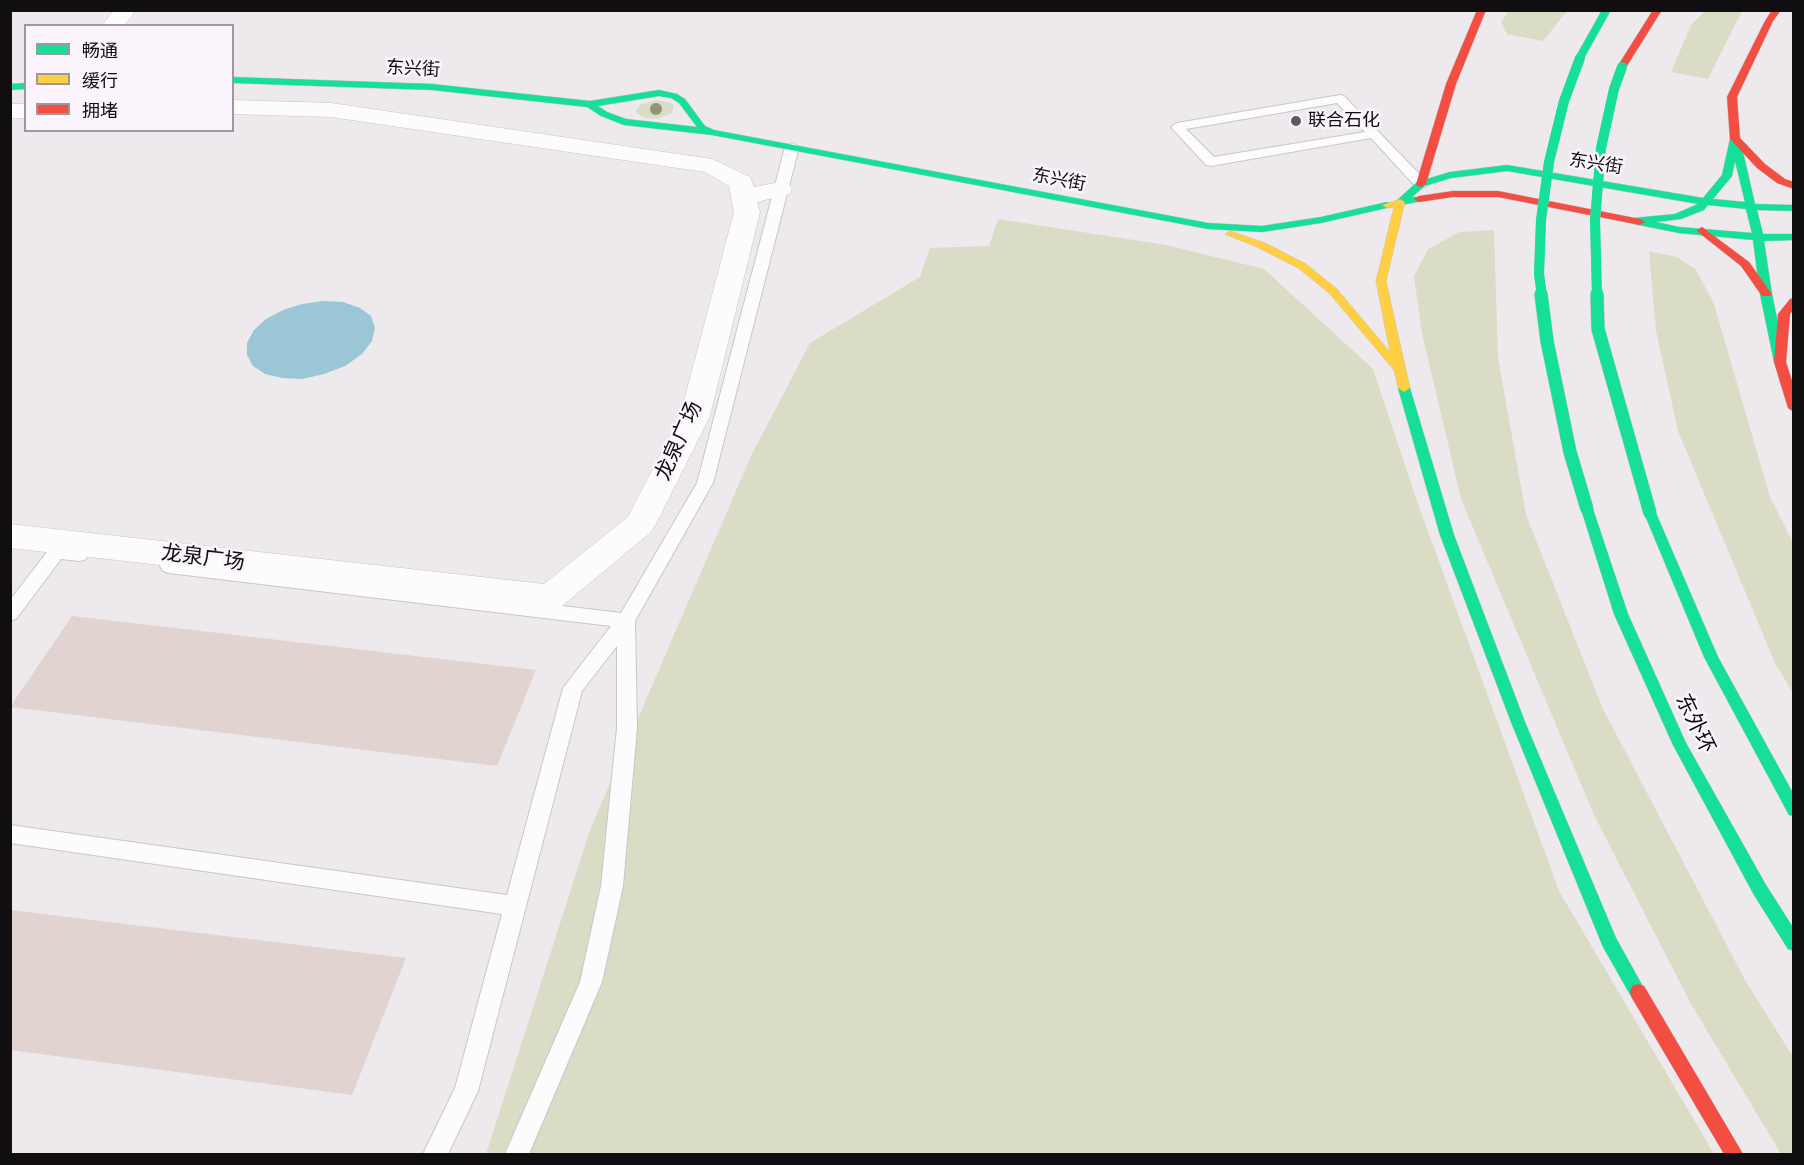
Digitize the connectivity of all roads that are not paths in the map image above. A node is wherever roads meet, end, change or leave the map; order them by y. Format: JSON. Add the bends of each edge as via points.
{"nodes":[{"id":1,"x":126,"y":10,"type":"edge"},
{"id":2,"x":1482,"y":10,"type":"edge"},
{"id":3,"x":1607,"y":10,"type":"edge"},
{"id":4,"x":1658,"y":10,"type":"edge"},
{"id":5,"x":1777,"y":10,"type":"edge"},
{"id":6,"x":114,"y":24,"type":"edge"},
{"id":7,"x":234,"y":80,"type":"edge"},
{"id":8,"x":335,"y":83,"type":"junction"},
{"id":9,"x":590,"y":104,"type":"junction"},
{"id":10,"x":234,"y":107,"type":"edge"},
{"id":11,"x":317,"y":110,"type":"junction"},
{"id":12,"x":712,"y":132,"type":"junction"},
{"id":13,"x":1374,"y":134,"type":"junction"},
{"id":14,"x":1735,"y":138,"type":"junction"},
{"id":15,"x":792,"y":147,"type":"junction"},
{"id":16,"x":1421,"y":184,"type":"junction"},
{"id":17,"x":1794,"y":186,"type":"edge"},
{"id":18,"x":780,"y":189,"type":"junction"},
{"id":19,"x":1641,"y":189,"type":"junction"},
{"id":20,"x":744,"y":197,"type":"junction"},
{"id":21,"x":1706,"y":201,"type":"junction"},
{"id":22,"x":1400,"y":202,"type":"junction"},
{"id":23,"x":1750,"y":206,"type":"junction"},
{"id":24,"x":1794,"y":208,"type":"edge"},
{"id":25,"x":1680,"y":215,"type":"junction"},
{"id":26,"x":1634,"y":221,"type":"junction"},
{"id":27,"x":1208,"y":226,"type":"junction"},
{"id":28,"x":1704,"y":232,"type":"junction"},
{"id":29,"x":1758,"y":237,"type":"junction"},
{"id":30,"x":1794,"y":237,"type":"edge"},
{"id":31,"x":1766,"y":294,"type":"junction"},
{"id":32,"x":1794,"y":301,"type":"edge"},
{"id":33,"x":1780,"y":362,"type":"junction"},
{"id":34,"x":1400,"y":370,"type":"junction"},
{"id":35,"x":716,"y":387,"type":"junction"},
{"id":36,"x":1794,"y":408,"type":"edge"},
{"id":37,"x":10,"y":536,"type":"edge"},
{"id":38,"x":10,"y":547,"type":"edge"},
{"id":39,"x":61,"y":547,"type":"junction"},
{"id":40,"x":10,"y":614,"type":"edge"},
{"id":41,"x":626,"y":621,"type":"junction"},
{"id":42,"x":1794,"y":810,"type":"edge"},
{"id":43,"x":10,"y":834,"type":"edge"},
{"id":44,"x":515,"y":906,"type":"junction"},
{"id":45,"x":1794,"y":944,"type":"edge"},
{"id":46,"x":435,"y":1155,"type":"edge"},
{"id":47,"x":517,"y":1155,"type":"edge"},
{"id":48,"x":1734,"y":1155,"type":"edge"}],
"edges":[{"from":1,"to":6,"type":"street"},
{"from":2,"to":16,"type":"main road","via":[[1451,84]]},
{"from":3,"to":45,"type":"main road","name":"东外环","bridge":true,"via":[[1580,58],[1563,101],[1549,162],[1539,274],[1547,341],[1570,452],[1621,614],[1680,745]]},
{"from":4,"to":42,"type":"main road","bridge":true,"via":[[1622,67],[1601,148],[1595,220],[1598,329],[1650,513],[1711,657]]},
{"from":5,"to":14,"type":"main road","via":[[1732,97]]},
{"from":7,"to":8,"type":"main road","name":"东兴街"},
{"from":8,"to":9,"type":"main road","name":"东兴街","via":[[432,87]]},
{"from":8,"to":11,"type":"street"},
{"from":9,"to":12,"type":"main road","name":"东兴街","via":[[624,122]]},
{"from":9,"to":12,"type":"main road","via":[[647,94],[674,96],[702,128]]},
{"from":10,"to":11,"type":"street"},
{"from":11,"to":20,"type":"street","via":[[712,166],[741,182]]},
{"from":12,"to":15,"type":"main road","name":"东兴街"},
{"from":13,"to":13,"type":"lane","via":[[1340,99],[1177,127],[1211,162]]},
{"from":13,"to":16,"type":"lane"},
{"from":14,"to":17,"type":"main road","via":[[1761,166]]},
{"from":14,"to":21,"type":"main road","via":[[1727,176]]},
{"from":14,"to":23,"type":"main road"},
{"from":15,"to":18,"type":"lane"},
{"from":15,"to":27,"type":"main road","name":"东兴街"},
{"from":16,"to":19,"type":"main road","name":"东兴街","via":[[1450,175],[1507,168]]},
{"from":16,"to":22,"type":"main road","name":"东兴街"},
{"from":18,"to":20,"type":"street"},
{"from":18,"to":35,"type":"lane"},
{"from":19,"to":21,"type":"main road","name":"东兴街"},
{"from":19,"to":25,"type":"main road"},
{"from":20,"to":35,"type":"street","name":"龙泉广场","via":[[747,213]]},
{"from":21,"to":23,"type":"main road","name":"东兴街"},
{"from":21,"to":25,"type":"main road","via":[[1700,208]]},
{"from":22,"to":26,"type":"main road","name":"东兴街","via":[[1498,194]]},
{"from":22,"to":27,"type":"main road","name":"东兴街","via":[[1262,229]]},
{"from":22,"to":34,"type":"main road","via":[[1381,281]]},
{"from":23,"to":24,"type":"main road","name":"东兴街"},
{"from":23,"to":29,"type":"main road"},
{"from":25,"to":26,"type":"main road"},
{"from":25,"to":28,"type":"main road"},
{"from":26,"to":28,"type":"main road","name":"东兴街"},
{"from":27,"to":34,"type":"main road","via":[[1261,245],[1302,266],[1333,291]]},
{"from":28,"to":29,"type":"main road","name":"东兴街"},
{"from":28,"to":31,"type":"main road","via":[[1745,264]]},
{"from":29,"to":30,"type":"main road","name":"东兴街"},
{"from":29,"to":31,"type":"main road"},
{"from":31,"to":33,"type":"main road"},
{"from":32,"to":33,"type":"main road","via":[[1785,314]]},
{"from":33,"to":36,"type":"main road"},
{"from":34,"to":48,"type":"main road","via":[[1447,536],[1609,942]]},
{"from":35,"to":39,"type":"street","name":"龙泉广场","via":[[695,416],[640,524],[550,597]]},
{"from":35,"to":41,"type":"lane","via":[[705,483]]},
{"from":37,"to":39,"type":"street","name":"龙泉广场"},
{"from":38,"to":39,"type":"lane"},
{"from":39,"to":40,"type":"lane"},
{"from":39,"to":41,"type":"lane"},
{"from":41,"to":44,"type":"lane","via":[[573,688]]},
{"from":41,"to":47,"type":"lane","via":[[627,728],[612,886],[591,982]]},
{"from":43,"to":44,"type":"lane"},
{"from":44,"to":46,"type":"lane","via":[[466,1091]]}]}
